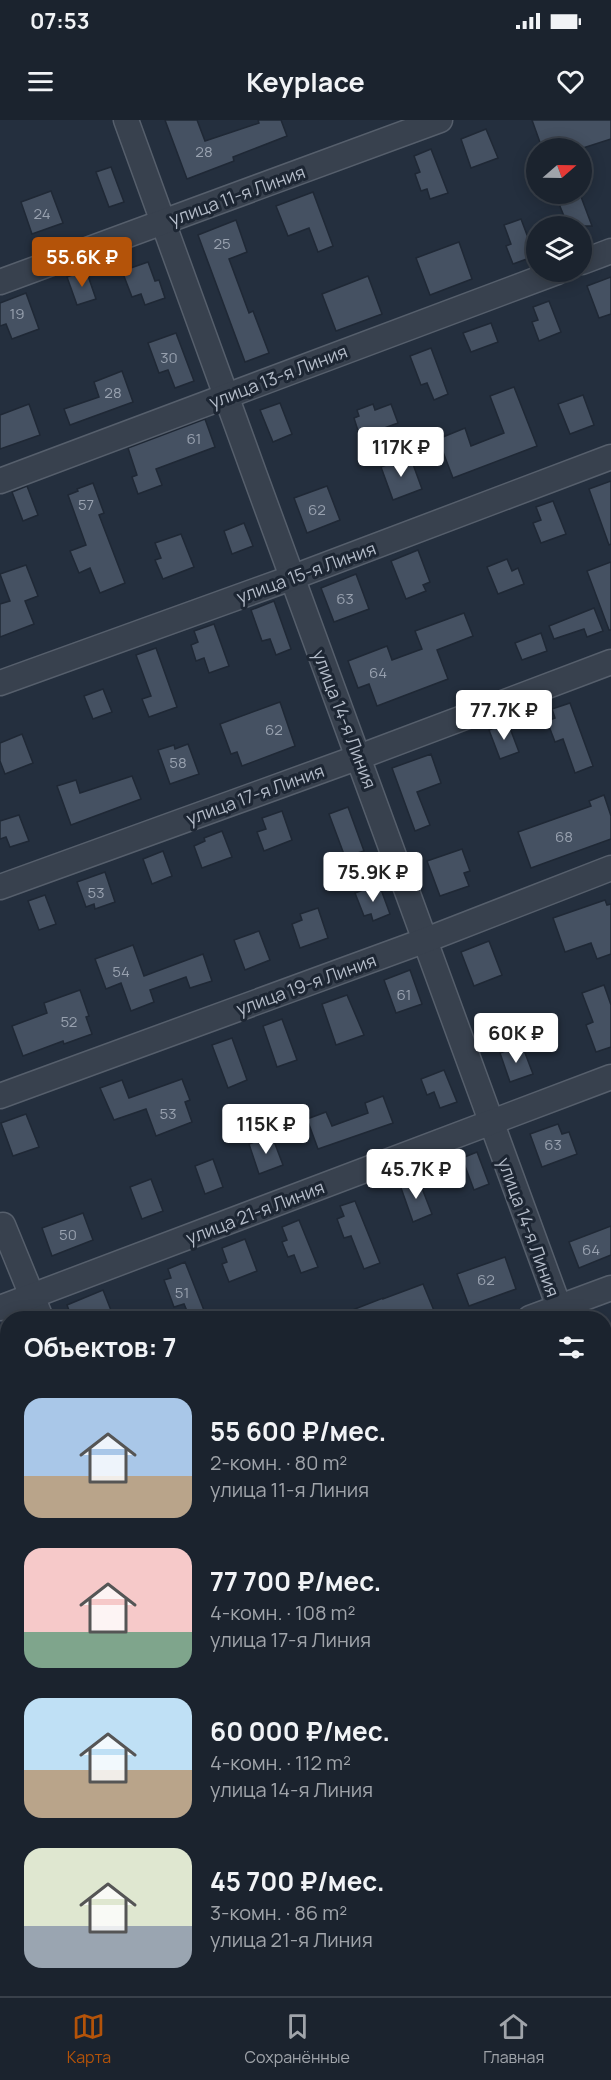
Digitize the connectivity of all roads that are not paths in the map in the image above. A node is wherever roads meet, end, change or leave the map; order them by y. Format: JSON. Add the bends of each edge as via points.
{"nodes":[{"id":1,"x":126,"y":120,"type":"edge"},
{"id":2,"x":440,"y":120,"type":"edge"},
{"id":3,"x":163,"y":223,"type":"junction"},
{"id":4,"x":611,"y":251,"type":"edge"},
{"id":5,"x":592,"y":258,"type":"edge"},
{"id":6,"x":0,"y":282,"type":"edge"},
{"id":7,"x":529,"y":282,"type":"edge"},
{"id":8,"x":226,"y":396,"type":"junction"},
{"id":9,"x":611,"y":457,"type":"edge"},
{"id":10,"x":0,"y":481,"type":"edge"},
{"id":11,"x":291,"y":578,"type":"junction"},
{"id":12,"x":611,"y":662,"type":"edge"},
{"id":13,"x":0,"y":683,"type":"edge"},
{"id":14,"x":359,"y":757,"type":"junction"},
{"id":15,"x":611,"y":868,"type":"edge"},
{"id":16,"x":0,"y":887,"type":"edge"},
{"id":17,"x":426,"y":940,"type":"junction"},
{"id":18,"x":611,"y":1077,"type":"edge"},
{"id":19,"x":0,"y":1096,"type":"edge"},
{"id":20,"x":490,"y":1122,"type":"junction"},
{"id":21,"x":3,"y":1225,"type":"dead end"},
{"id":22,"x":611,"y":1288,"type":"edge"},
{"id":23,"x":37,"y":1307,"type":"edge"},
{"id":24,"x":0,"y":1308,"type":"edge"},
{"id":25,"x":560,"y":1311,"type":"edge"},
{"id":26,"x":565,"y":1311,"type":"edge"}],
"edges":[{"from":1,"to":3,"type":"street","name":"улица 14-я Линия"},
{"from":2,"to":3,"type":"street","name":"улица 11-я Линия"},
{"from":3,"to":6,"type":"street","name":"улица 11-я Линия"},
{"from":3,"to":8,"type":"street","name":"улица 14-я Линия"},
{"from":4,"to":5,"type":"street"},
{"from":7,"to":8,"type":"street","name":"улица 13-я Линия"},
{"from":8,"to":10,"type":"street","name":"улица 13-я Линия"},
{"from":8,"to":11,"type":"street","name":"улица 14-я Линия"},
{"from":9,"to":11,"type":"street","name":"улица 15-я Линия"},
{"from":11,"to":13,"type":"street","name":"улица 15-я Линия"},
{"from":11,"to":14,"type":"street","name":"улица 14-я Линия"},
{"from":12,"to":14,"type":"street","name":"улица 17-я Линия"},
{"from":14,"to":16,"type":"street","name":"улица 17-я Линия"},
{"from":14,"to":17,"type":"street","name":"улица 14-я Линия"},
{"from":15,"to":17,"type":"street","name":"улица 19-я Линия"},
{"from":17,"to":19,"type":"street","name":"улица 19-я Линия"},
{"from":17,"to":20,"type":"street","name":"улица 14-я Линия"},
{"from":18,"to":20,"type":"street","name":"улица 21-я Линия"},
{"from":20,"to":23,"type":"street","name":"улица 21-я Линия"},
{"from":20,"to":25,"type":"street","name":"улица 14-я Линия"},
{"from":21,"to":23,"type":"street"},
{"from":22,"to":26,"type":"street"},
{"from":23,"to":24,"type":"street","name":"улица 21-я Линия"}]}
